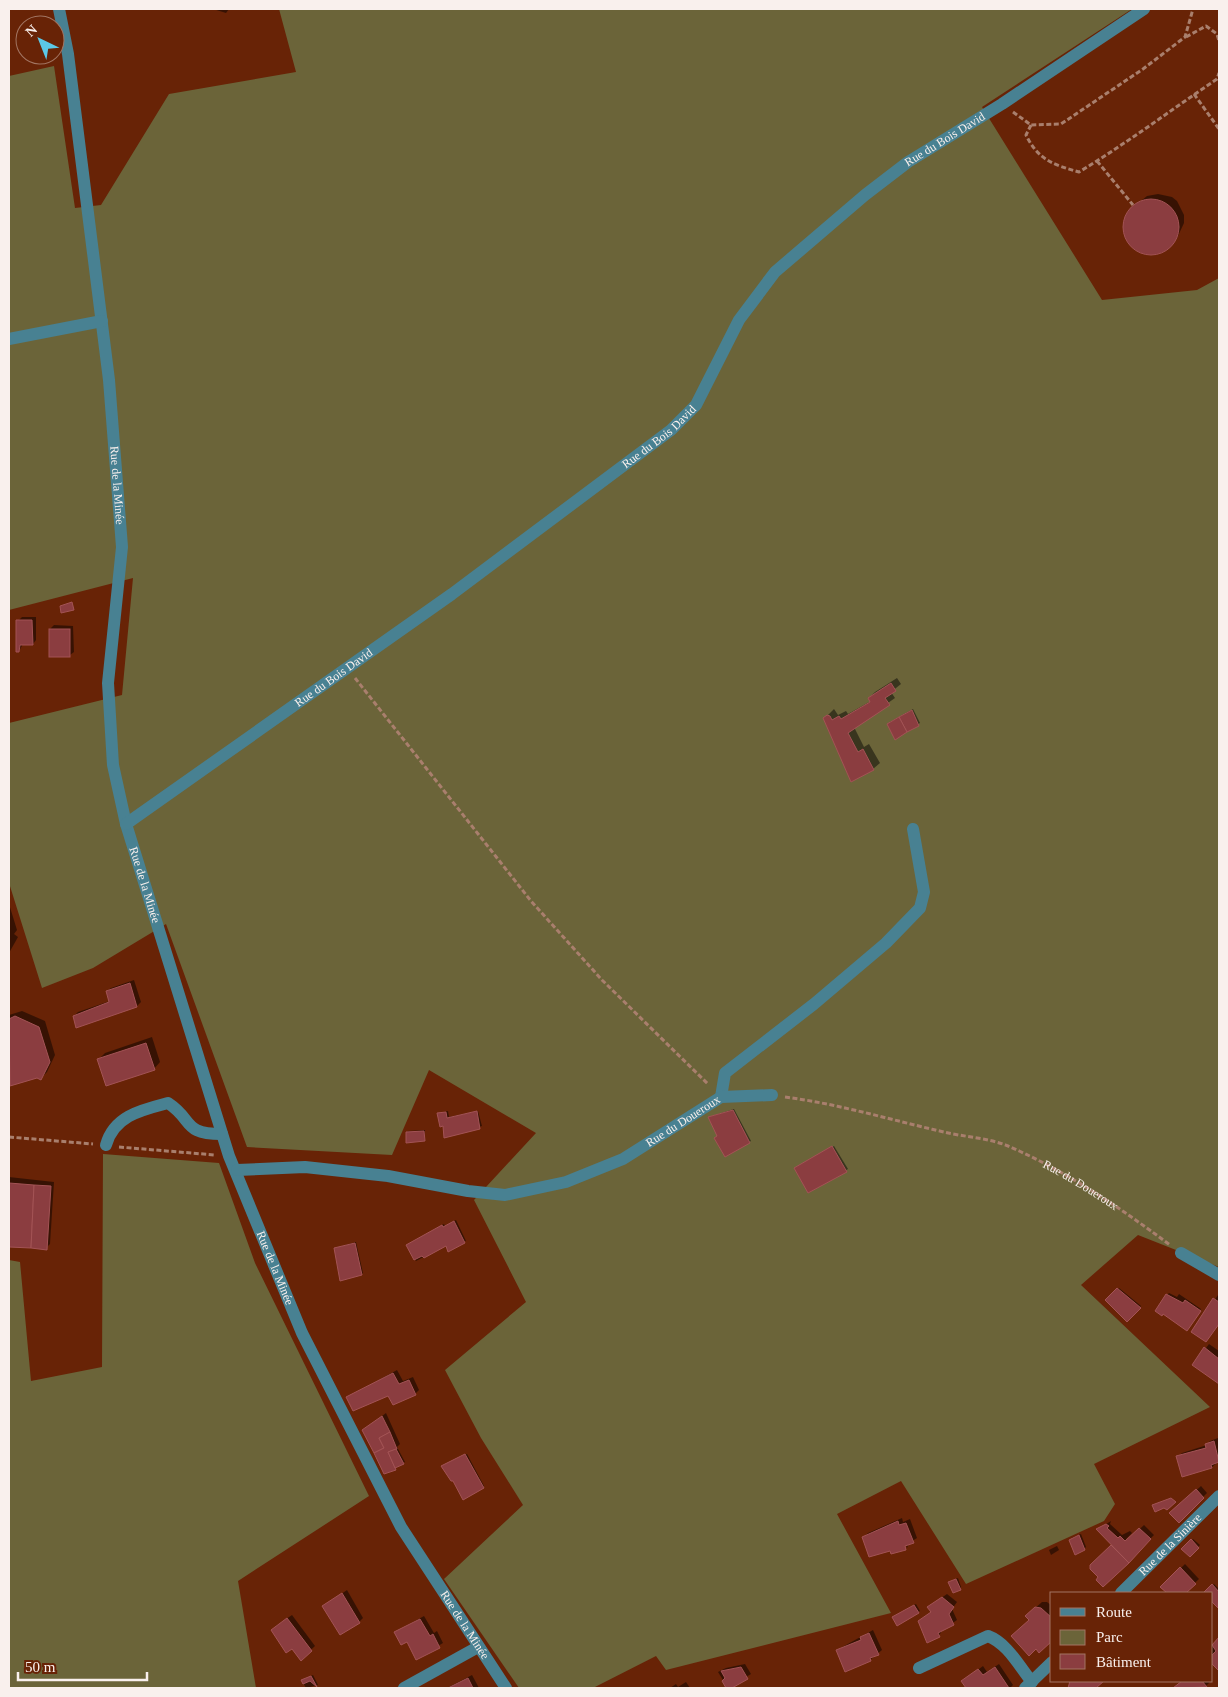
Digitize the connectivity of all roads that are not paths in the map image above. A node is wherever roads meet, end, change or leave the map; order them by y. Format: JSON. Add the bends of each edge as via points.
{"nodes":[{"id":1,"x":59,"y":9,"type":"edge"},
{"id":2,"x":1144,"y":9,"type":"edge"},
{"id":3,"x":102,"y":321,"type":"junction"},
{"id":4,"x":9,"y":339,"type":"edge"},
{"id":5,"x":126,"y":824,"type":"junction"},
{"id":6,"x":913,"y":828,"type":"dead end"},
{"id":7,"x":772,"y":1095,"type":"road end"},
{"id":8,"x":718,"y":1099,"type":"junction"},
{"id":9,"x":222,"y":1134,"type":"junction"},
{"id":10,"x":106,"y":1145,"type":"dead end"},
{"id":11,"x":236,"y":1170,"type":"junction"},
{"id":12,"x":1181,"y":1253,"type":"road end"},
{"id":13,"x":1219,"y":1275,"type":"edge"},
{"id":14,"x":1219,"y":1496,"type":"edge"},
{"id":15,"x":1122,"y":1592,"type":"edge"},
{"id":16,"x":478,"y":1646,"type":"junction"},
{"id":17,"x":1050,"y":1664,"type":"edge"},
{"id":18,"x":919,"y":1668,"type":"dead end"},
{"id":19,"x":1029,"y":1685,"type":"edge"},
{"id":20,"x":404,"y":1688,"type":"edge"},
{"id":21,"x":506,"y":1688,"type":"edge"}],
"edges":[{"from":1,"to":3,"type":"street","name":"Rue de la Minée","via":[[68,54]]},
{"from":2,"to":5,"type":"street","name":"Rue du Bois David","via":[[908,162],[864,195],[775,272],[739,320],[696,405],[671,430],[452,594]]},
{"from":3,"to":4,"type":"street"},
{"from":3,"to":5,"type":"street","name":"Rue de la Minée","via":[[122,546],[108,683],[113,765]]},
{"from":5,"to":9,"type":"street","name":"Rue de la Minée"},
{"from":6,"to":8,"type":"street","via":[[924,892],[920,908],[886,943],[814,1004],[725,1073]]},
{"from":7,"to":8,"type":"street","name":"Rue du Doueroux"},
{"from":8,"to":11,"type":"street","name":"Rue du Doueroux","via":[[623,1159],[566,1182],[505,1195],[468,1192],[388,1176],[305,1167]]},
{"from":9,"to":10,"type":"street","via":[[203,1134],[168,1103],[134,1112],[110,1132]]},
{"from":9,"to":11,"type":"street","name":"Rue de la Minée"},
{"from":11,"to":16,"type":"street","name":"Rue de la Minée","via":[[302,1333],[349,1428],[401,1527]]},
{"from":12,"to":13,"type":"street"},
{"from":14,"to":15,"type":"street","name":"Rue de la Sinière"},
{"from":16,"to":20,"type":"street"},
{"from":16,"to":21,"type":"street","name":"Rue de la Minée"},
{"from":17,"to":19,"type":"street"},
{"from":18,"to":19,"type":"street","via":[[988,1636],[997,1639]]}]}
